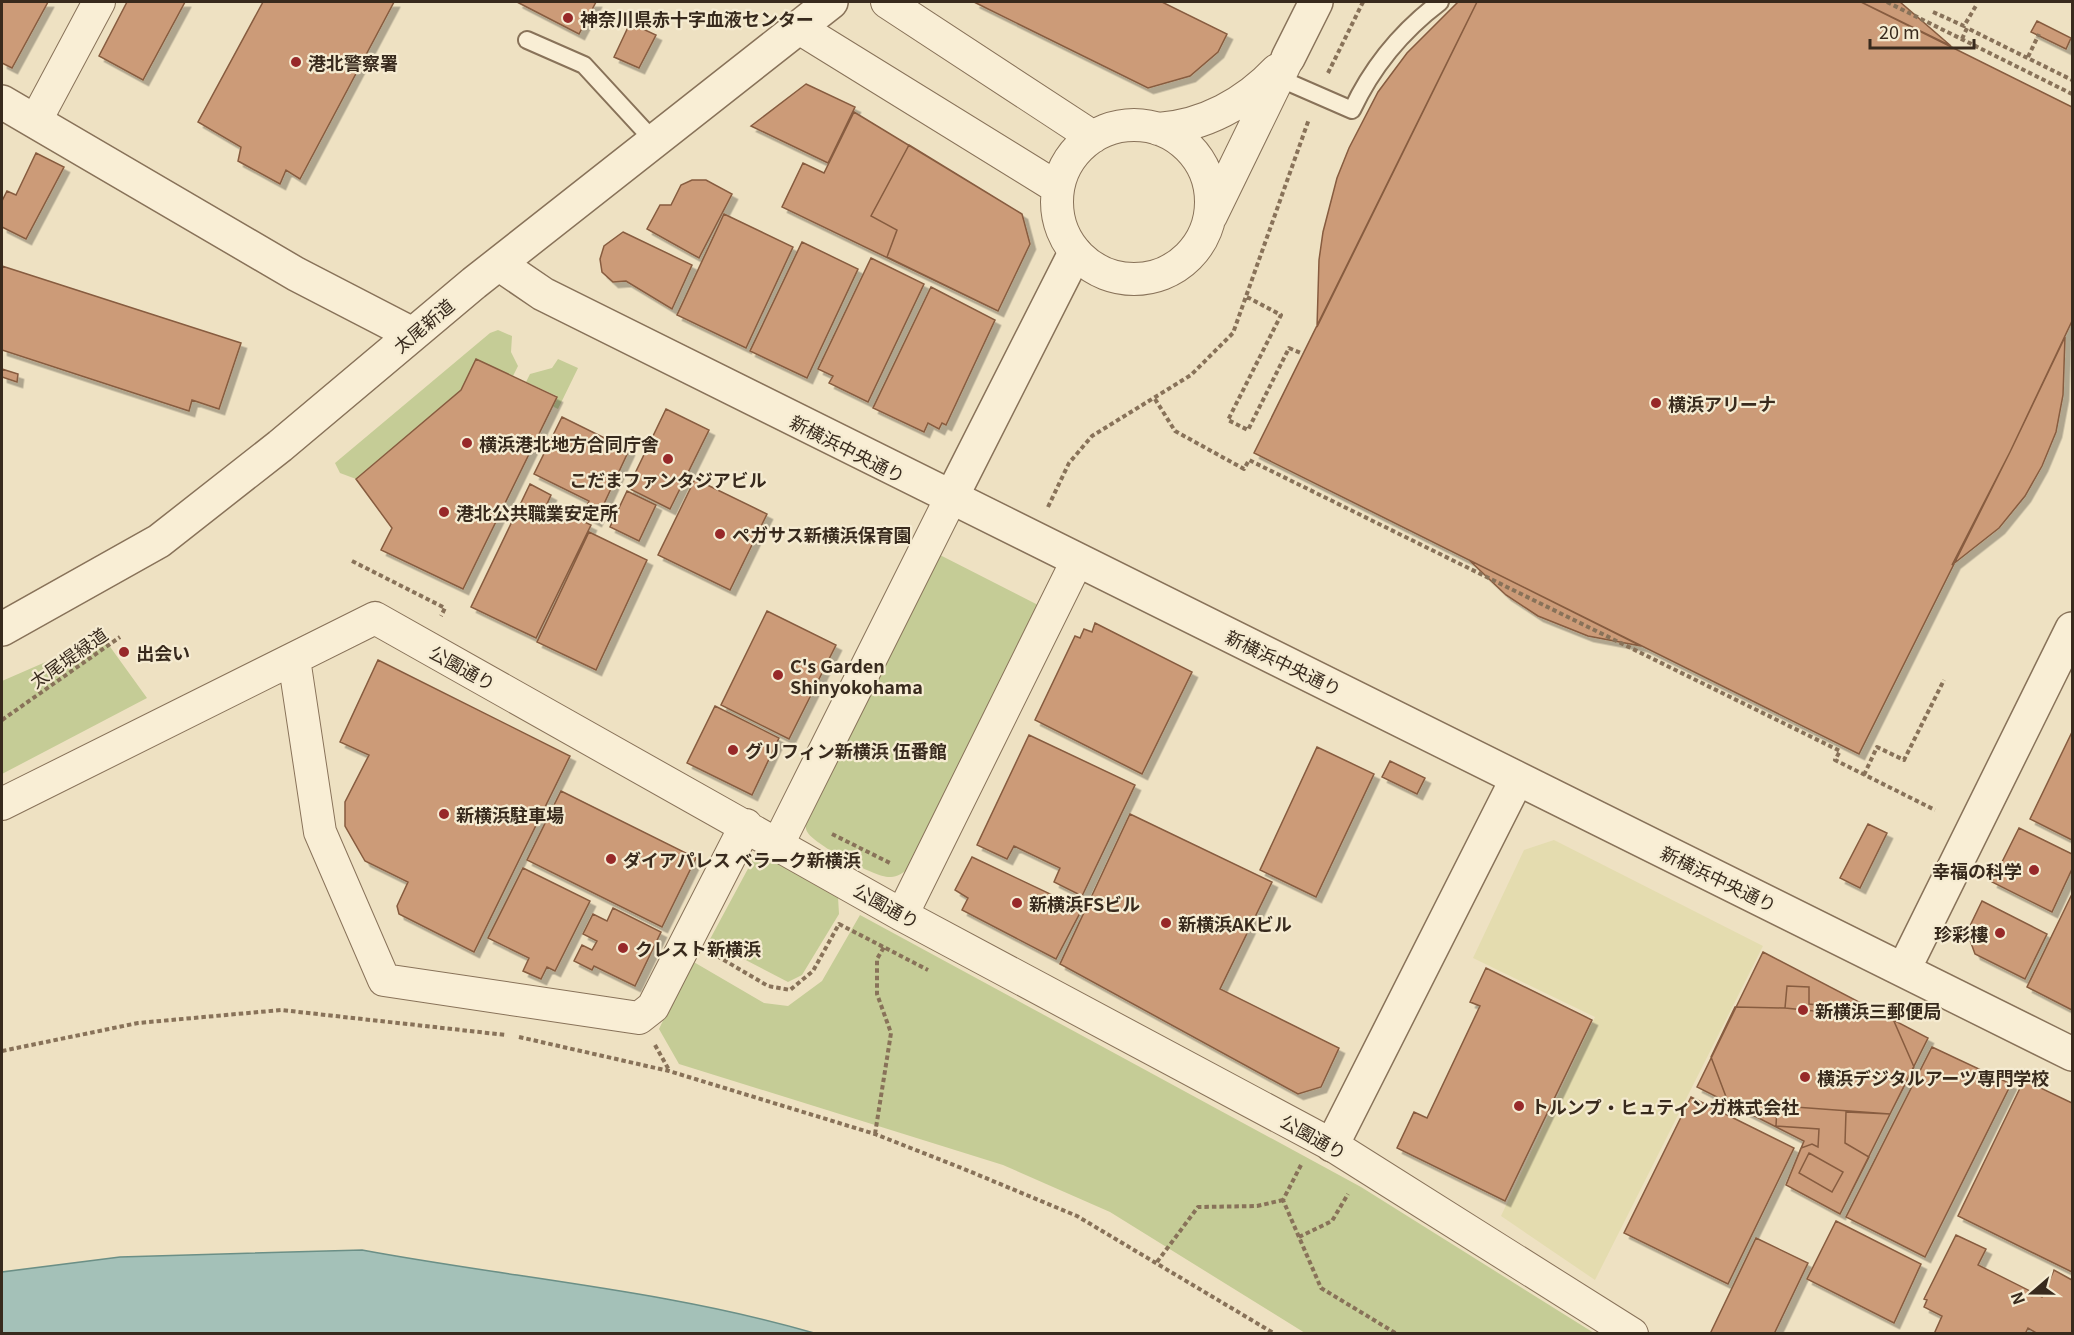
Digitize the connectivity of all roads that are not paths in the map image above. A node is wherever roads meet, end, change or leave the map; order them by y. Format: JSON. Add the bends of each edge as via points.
{"nodes":[{"id":1,"x":99,"y":2,"type":"edge"},
{"id":2,"x":831,"y":2,"type":"edge"},
{"id":3,"x":887,"y":2,"type":"edge"},
{"id":4,"x":1316,"y":2,"type":"edge"},
{"id":5,"x":1440,"y":2,"type":"edge"},
{"id":6,"x":799,"y":28,"type":"junction"},
{"id":7,"x":526,"y":40,"type":"dead end"},
{"id":8,"x":1280,"y":70,"type":"junction"},
{"id":9,"x":2,"y":102,"type":"edge"},
{"id":10,"x":36,"y":120,"type":"junction"},
{"id":11,"x":1158,"y":129,"type":"junction"},
{"id":12,"x":1092,"y":137,"type":"junction"},
{"id":13,"x":654,"y":141,"type":"junction"},
{"id":14,"x":1058,"y":188,"type":"junction"},
{"id":15,"x":1209,"y":221,"type":"junction"},
{"id":16,"x":1075,"y":253,"type":"junction"},
{"id":17,"x":499,"y":264,"type":"junction"},
{"id":18,"x":412,"y":334,"type":"junction"},
{"id":19,"x":950,"y":500,"type":"junction"},
{"id":20,"x":1077,"y":561,"type":"junction"},
{"id":21,"x":2,"y":629,"type":"edge"},
{"id":22,"x":2073,"y":629,"type":"edge"},
{"id":23,"x":294,"y":659,"type":"junction"},
{"id":24,"x":1517,"y":779,"type":"junction"},
{"id":25,"x":2,"y":804,"type":"edge"},
{"id":26,"x":746,"y":825,"type":"junction"},
{"id":27,"x":778,"y":844,"type":"junction"},
{"id":28,"x":902,"y":915,"type":"junction"},
{"id":29,"x":1904,"y":969,"type":"junction"},
{"id":30,"x":2073,"y":1054,"type":"edge"},
{"id":31,"x":1319,"y":1152,"type":"junction"},
{"id":32,"x":1632,"y":1334,"type":"edge"}],
"edges":[{"from":1,"to":10,"type":"street"},
{"from":2,"to":6,"type":"street","name":"太尾新道"},
{"from":3,"to":12,"type":"street"},
{"from":4,"to":8,"type":"street"},
{"from":5,"to":8,"type":"lane","via":[[1415,21],[1383,59],[1352,110],[1317,94]]},
{"from":6,"to":13,"type":"street","name":"太尾新道"},
{"from":6,"to":14,"type":"street"},
{"from":7,"to":13,"type":"lane","via":[[584,65]]},
{"from":8,"to":11,"type":"street","via":[[1206,120],[1182,128]]},
{"from":8,"to":15,"type":"street"},
{"from":9,"to":10,"type":"street"},
{"from":10,"to":18,"type":"street","via":[[296,274]]},
{"from":11,"to":12,"type":"street","via":[[1124,126]]},
{"from":11,"to":15,"type":"street","via":[[1195,155],[1211,198]]},
{"from":12,"to":14,"type":"street","via":[[1070,159]]},
{"from":13,"to":17,"type":"street","name":"太尾新道"},
{"from":14,"to":16,"type":"street","via":[[1057,211],[1063,233]]},
{"from":15,"to":16,"type":"street","via":[[1200,243],[1185,260],[1165,273],[1142,279],[1119,278],[1095,269]]},
{"from":16,"to":19,"type":"street"},
{"from":17,"to":18,"type":"street","name":"太尾新道"},
{"from":17,"to":19,"type":"street","name":"新横浜中央通り","via":[[543,294]]},
{"from":18,"to":21,"type":"street","name":"太尾新道","via":[[280,446],[159,541]]},
{"from":19,"to":20,"type":"street","name":"新横浜中央通り"},
{"from":19,"to":27,"type":"street"},
{"from":20,"to":24,"type":"street","name":"新横浜中央通り"},
{"from":20,"to":28,"type":"street"},
{"from":22,"to":29,"type":"street"},
{"from":23,"to":25,"type":"street","name":"公園通り"},
{"from":23,"to":26,"type":"street","name":"公園通り","via":[[375,618]]},
{"from":23,"to":26,"type":"street","via":[[320,832],[384,980],[639,1018],[653,1007]]},
{"from":24,"to":29,"type":"street","name":"新横浜中央通り"},
{"from":24,"to":31,"type":"street"},
{"from":26,"to":27,"type":"street","name":"公園通り"},
{"from":27,"to":28,"type":"street","name":"公園通り"},
{"from":28,"to":31,"type":"street","name":"公園通り"},
{"from":29,"to":30,"type":"street","name":"新横浜中央通り"},
{"from":31,"to":32,"type":"street","name":"公園通り"}]}
